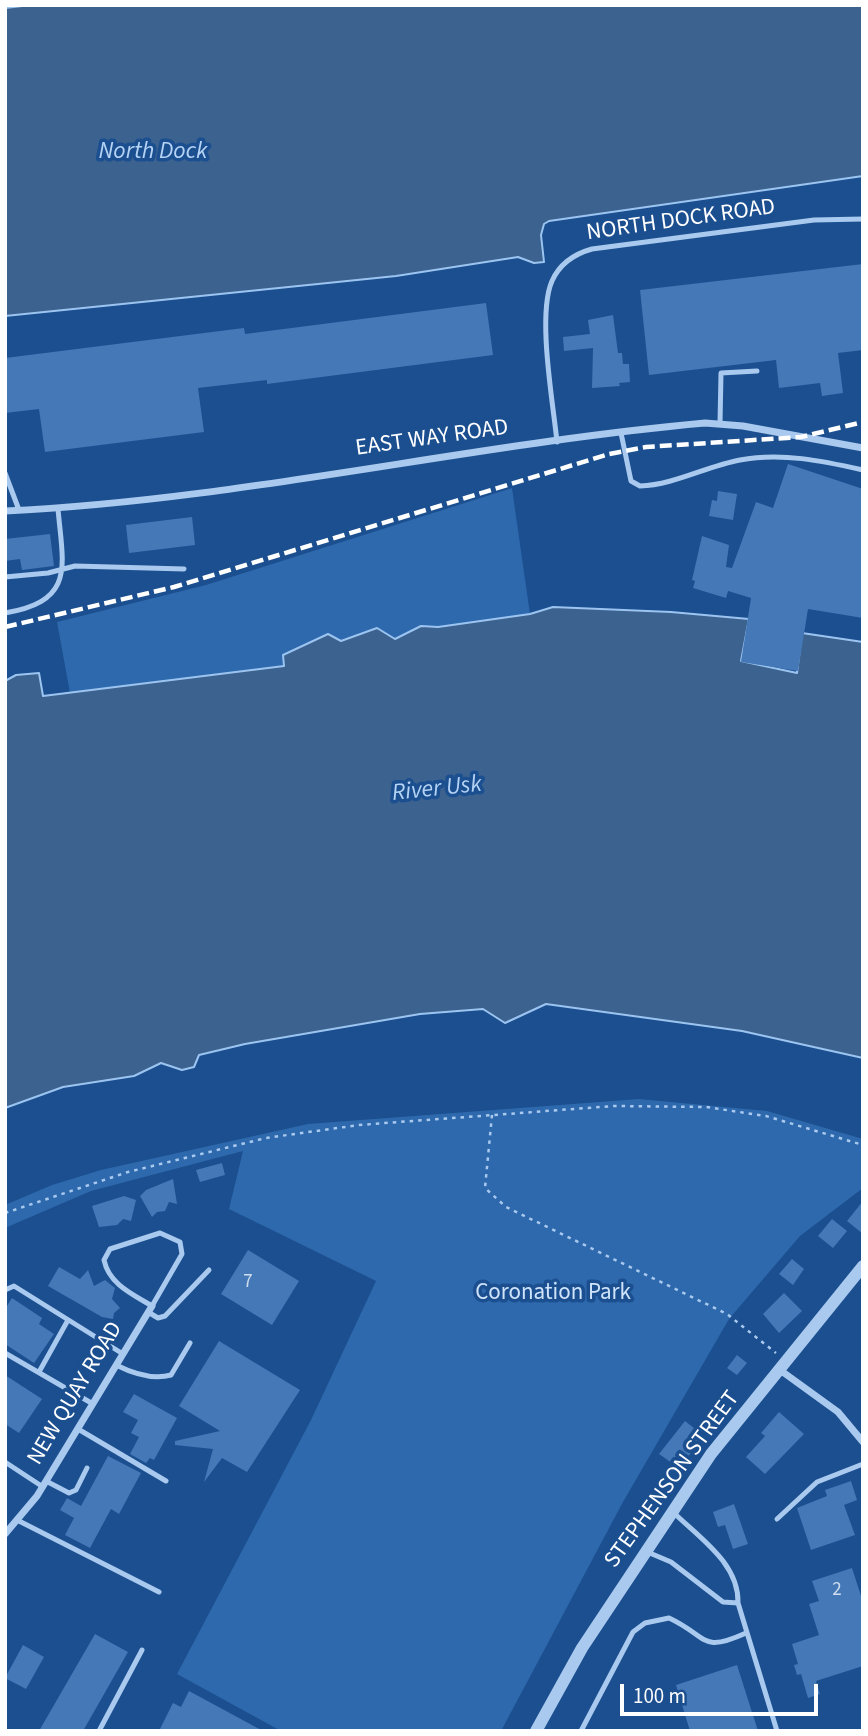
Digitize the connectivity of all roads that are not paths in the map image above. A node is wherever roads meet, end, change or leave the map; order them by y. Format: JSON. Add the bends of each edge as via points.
{"nodes":[{"id":1,"x":863,"y":219,"type":"edge"},
{"id":2,"x":757,"y":371,"type":"dead end"},
{"id":3,"x":720,"y":423,"type":"junction"},
{"id":4,"x":621,"y":433,"type":"junction"},
{"id":5,"x":557,"y":442,"type":"junction"},
{"id":6,"x":863,"y":448,"type":"edge"},
{"id":7,"x":863,"y":470,"type":"edge"},
{"id":8,"x":5,"y":473,"type":"edge"},
{"id":9,"x":58,"y":509,"type":"junction"},
{"id":10,"x":19,"y":510,"type":"junction"},
{"id":11,"x":5,"y":511,"type":"edge"},
{"id":12,"x":63,"y":569,"type":"junction"},
{"id":13,"x":184,"y":569,"type":"dead end"},
{"id":14,"x":5,"y":577,"type":"edge"},
{"id":15,"x":5,"y":613,"type":"edge"},
{"id":16,"x":863,"y":1266,"type":"edge"},
{"id":17,"x":209,"y":1270,"type":"dead end"},
{"id":18,"x":5,"y":1290,"type":"edge"},
{"id":19,"x":150,"y":1309,"type":"junction"},
{"id":20,"x":68,"y":1320,"type":"junction"},
{"id":21,"x":190,"y":1343,"type":"dead end"},
{"id":22,"x":5,"y":1353,"type":"edge"},
{"id":23,"x":123,"y":1353,"type":"junction"},
{"id":24,"x":117,"y":1365,"type":"junction"},
{"id":25,"x":783,"y":1366,"type":"junction"},
{"id":26,"x":39,"y":1372,"type":"junction"},
{"id":27,"x":93,"y":1404,"type":"junction"},
{"id":28,"x":78,"y":1429,"type":"junction"},
{"id":29,"x":863,"y":1442,"type":"edge"},
{"id":30,"x":5,"y":1462,"type":"edge"},
{"id":31,"x":863,"y":1464,"type":"edge"},
{"id":32,"x":88,"y":1468,"type":"dead end"},
{"id":33,"x":166,"y":1481,"type":"dead end"},
{"id":34,"x":45,"y":1484,"type":"junction"},
{"id":35,"x":672,"y":1511,"type":"junction"},
{"id":36,"x":777,"y":1519,"type":"dead end"},
{"id":37,"x":19,"y":1521,"type":"junction"},
{"id":38,"x":5,"y":1534,"type":"edge"},
{"id":39,"x":645,"y":1551,"type":"junction"},
{"id":40,"x":159,"y":1592,"type":"dead end"},
{"id":41,"x":738,"y":1603,"type":"junction"},
{"id":42,"x":746,"y":1633,"type":"junction"},
{"id":43,"x":142,"y":1650,"type":"dead end"},
{"id":44,"x":99,"y":1731,"type":"edge"},
{"id":45,"x":536,"y":1731,"type":"edge"},
{"id":46,"x":580,"y":1731,"type":"edge"},
{"id":47,"x":776,"y":1731,"type":"edge"}],
"edges":[{"from":1,"to":5,"type":"lane","name":"NORTH DOCK ROAD","via":[[814,220],[592,249],[568,260],[552,280],[547,307]]},
{"from":2,"to":3,"type":"lane","via":[[721,373]]},
{"from":3,"to":4,"type":"street","name":"EAST WAY ROAD"},
{"from":3,"to":6,"type":"street","name":"EAST WAY ROAD"},
{"from":4,"to":5,"type":"street","name":"EAST WAY ROAD"},
{"from":4,"to":7,"type":"lane","via":[[631,481],[640,486],[770,456]]},
{"from":5,"to":9,"type":"street","name":"EAST WAY ROAD","via":[[156,500]]},
{"from":8,"to":10,"type":"lane"},
{"from":9,"to":10,"type":"street","name":"EAST WAY ROAD"},
{"from":9,"to":12,"type":"lane"},
{"from":10,"to":11,"type":"street","name":"EAST WAY ROAD"},
{"from":12,"to":13,"type":"lane"},
{"from":12,"to":14,"type":"lane"},
{"from":12,"to":15,"type":"lane","via":[[60,585],[47,600]]},
{"from":16,"to":25,"type":"street","name":"STEPHENSON STREET"},
{"from":17,"to":19,"type":"lane","via":[[165,1315],[158,1318]]},
{"from":18,"to":20,"type":"lane","via":[[14,1286]]},
{"from":19,"to":19,"type":"lane","via":[[182,1254],[180,1242],[160,1233],[110,1249],[104,1260],[106,1272]]},
{"from":19,"to":23,"type":"street","name":"NEW QUAY ROAD"},
{"from":20,"to":23,"type":"lane"},
{"from":20,"to":26,"type":"lane"},
{"from":21,"to":24,"type":"lane","via":[[165,1377],[131,1373]]},
{"from":22,"to":26,"type":"lane"},
{"from":23,"to":24,"type":"street","name":"NEW QUAY ROAD"},
{"from":24,"to":27,"type":"street","name":"NEW QUAY ROAD"},
{"from":25,"to":29,"type":"street","via":[[838,1412]]},
{"from":25,"to":35,"type":"street","name":"STEPHENSON STREET","via":[[711,1454]]},
{"from":26,"to":27,"type":"lane"},
{"from":27,"to":28,"type":"street","name":"NEW QUAY ROAD"},
{"from":28,"to":33,"type":"lane"},
{"from":28,"to":34,"type":"street","name":"NEW QUAY ROAD"},
{"from":30,"to":34,"type":"lane"},
{"from":31,"to":36,"type":"lane","via":[[817,1482]]},
{"from":32,"to":34,"type":"lane","via":[[76,1490],[69,1493]]},
{"from":34,"to":37,"type":"street","name":"NEW QUAY ROAD"},
{"from":35,"to":39,"type":"street","name":"STEPHENSON STREET"},
{"from":35,"to":41,"type":"lane","via":[[733,1572],[739,1585]]},
{"from":37,"to":38,"type":"street","name":"NEW QUAY ROAD"},
{"from":37,"to":40,"type":"lane"},
{"from":39,"to":41,"type":"lane","via":[[671,1562],[723,1602]]},
{"from":39,"to":45,"type":"street","name":"STEPHENSON STREET","via":[[582,1648]]},
{"from":41,"to":42,"type":"lane"},
{"from":42,"to":46,"type":"lane","via":[[722,1644],[703,1642],[669,1618],[645,1623],[633,1632]]},
{"from":42,"to":47,"type":"lane"},
{"from":43,"to":44,"type":"lane"}]}
